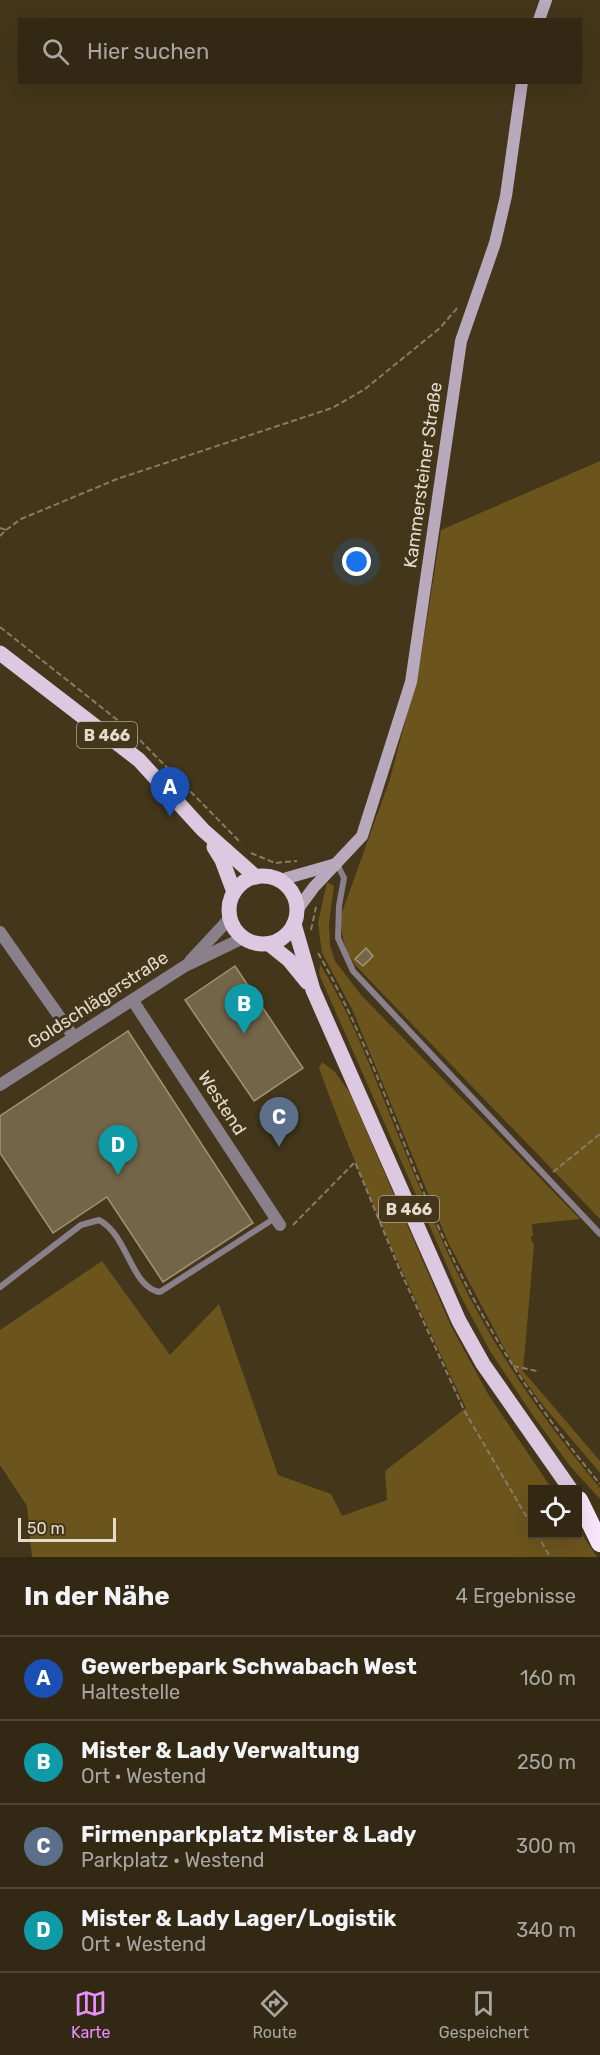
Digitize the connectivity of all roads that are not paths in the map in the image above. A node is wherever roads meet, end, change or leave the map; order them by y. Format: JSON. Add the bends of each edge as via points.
{"nodes":[{"id":1,"x":546,"y":0,"type":"edge"},
{"id":2,"x":540,"y":18,"type":"edge"},
{"id":3,"x":522,"y":84,"type":"edge"},
{"id":4,"x":0,"y":653,"type":"edge"},
{"id":5,"x":203,"y":830,"type":"junction"},
{"id":6,"x":337,"y":864,"type":"junction"},
{"id":7,"x":256,"y":877,"type":"junction"},
{"id":8,"x":280,"y":880,"type":"junction"},
{"id":9,"x":234,"y":892,"type":"junction"},
{"id":10,"x":296,"y":917,"type":"junction"},
{"id":11,"x":230,"y":918,"type":"junction"},
{"id":12,"x":0,"y":932,"type":"edge"},
{"id":13,"x":243,"y":938,"type":"junction"},
{"id":14,"x":269,"y":944,"type":"junction"},
{"id":15,"x":185,"y":966,"type":"junction"},
{"id":16,"x":313,"y":990,"type":"junction"},
{"id":17,"x":133,"y":1001,"type":"junction"},
{"id":18,"x":73,"y":1036,"type":"junction"},
{"id":19,"x":0,"y":1085,"type":"edge"},
{"id":20,"x":277,"y":1221,"type":"joint"},
{"id":21,"x":600,"y":1234,"type":"edge"},
{"id":22,"x":0,"y":1287,"type":"edge"},
{"id":23,"x":568,"y":1485,"type":"edge"},
{"id":24,"x":582,"y":1502,"type":"edge"},
{"id":25,"x":582,"y":1508,"type":"edge"},
{"id":26,"x":600,"y":1522,"type":"edge"},
{"id":27,"x":600,"y":1544,"type":"edge"}],
"edges":[{"from":1,"to":2,"type":"street"},
{"from":3,"to":6,"type":"street","name":"Kammersteiner Straße","via":[[506,196],[495,243],[461,341],[411,682],[362,836]]},
{"from":4,"to":5,"type":"main road","number":"B 466","via":[[139,760]]},
{"from":5,"to":7,"type":"main road","number":"B 466"},
{"from":5,"to":9,"type":"main road","number":"B 466","via":[[222,860]]},
{"from":6,"to":8,"type":"street"},
{"from":6,"to":10,"type":"street","name":"Kammersteiner Straße","via":[[314,887]]},
{"from":6,"to":21,"type":"lane","via":[[344,878],[338,938],[353,972]]},
{"from":7,"to":8,"type":"main road"},
{"from":7,"to":9,"type":"main road"},
{"from":8,"to":10,"type":"main road","via":[[292,893]]},
{"from":9,"to":11,"type":"main road"},
{"from":10,"to":14,"type":"main road","via":[[288,934]]},
{"from":10,"to":16,"type":"main road","number":"B 466"},
{"from":11,"to":13,"type":"main road"},
{"from":11,"to":15,"type":"street","name":"Goldschlägerstraße"},
{"from":12,"to":18,"type":"street"},
{"from":13,"to":14,"type":"main road"},
{"from":13,"to":15,"type":"street","name":"Goldschlägerstraße"},
{"from":14,"to":16,"type":"main road","number":"B 466","via":[[289,960]]},
{"from":15,"to":17,"type":"street","name":"Goldschlägerstraße"},
{"from":16,"to":23,"type":"main road","number":"B 466","via":[[459,1320],[483,1364]]},
{"from":17,"to":18,"type":"street","name":"Goldschlägerstraße"},
{"from":17,"to":20,"type":"street","name":"Westend"},
{"from":18,"to":19,"type":"street","name":"Goldschlägerstraße"},
{"from":20,"to":22,"type":"lane","via":[[160,1292],[145,1286],[115,1233],[99,1220],[81,1225]]},
{"from":24,"to":26,"type":"main road","number":"B 466"},
{"from":25,"to":27,"type":"highway"}]}
